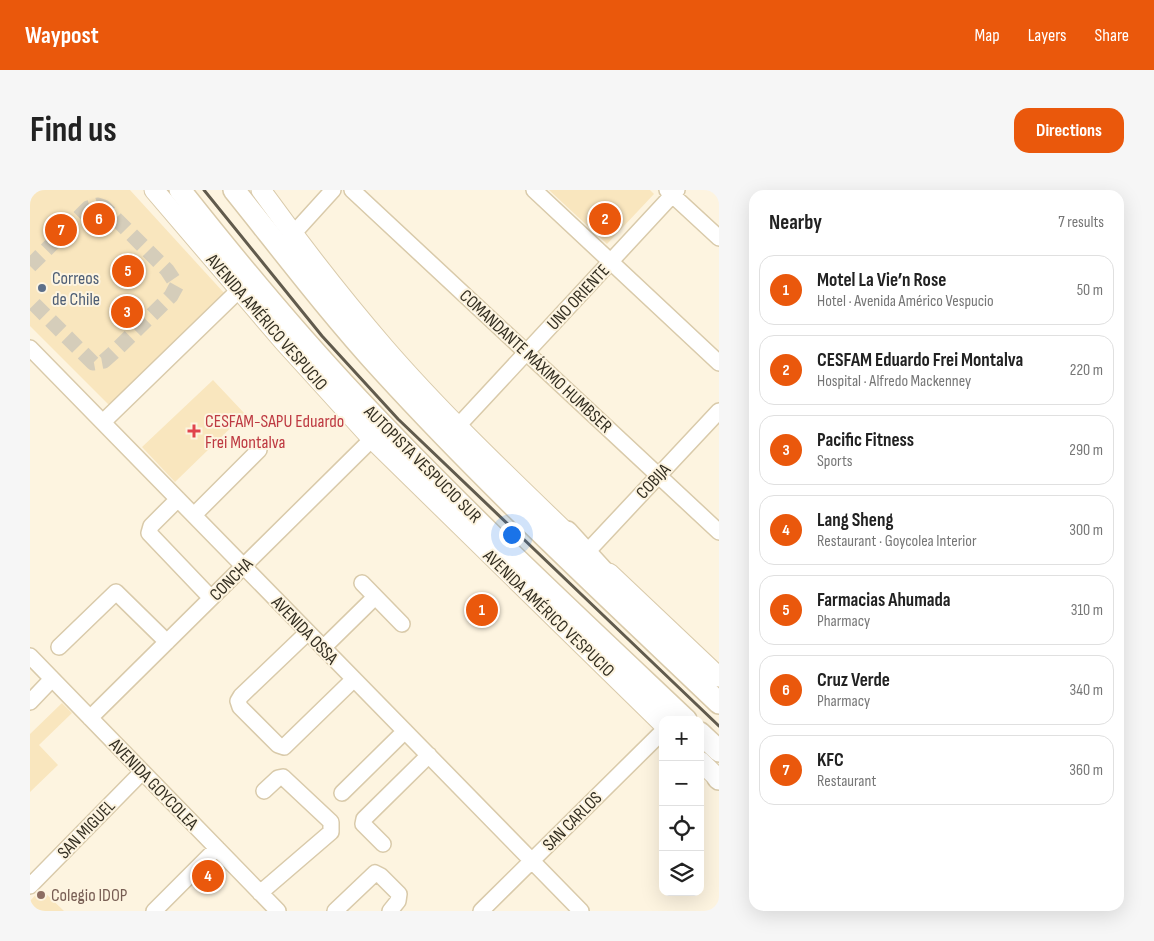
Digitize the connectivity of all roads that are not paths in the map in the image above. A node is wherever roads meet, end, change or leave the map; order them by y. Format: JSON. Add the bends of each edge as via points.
{"nodes":[{"id":1,"x":154,"y":190,"type":"edge"},
{"id":2,"x":180,"y":190,"type":"edge"},
{"id":3,"x":234,"y":190,"type":"edge"},
{"id":4,"x":260,"y":190,"type":"edge"},
{"id":5,"x":333,"y":190,"type":"edge"},
{"id":6,"x":352,"y":190,"type":"edge"},
{"id":7,"x":534,"y":190,"type":"edge"},
{"id":8,"x":672,"y":192,"type":"edge"},
{"id":9,"x":293,"y":234,"type":"junction"},
{"id":10,"x":719,"y":238,"type":"edge"},
{"id":11,"x":610,"y":262,"type":"junction"},
{"id":12,"x":239,"y":290,"type":"junction"},
{"id":13,"x":30,"y":348,"type":"edge"},
{"id":14,"x":526,"y":352,"type":"junction"},
{"id":15,"x":719,"y":363,"type":"edge"},
{"id":16,"x":719,"y":410,"type":"edge"},
{"id":17,"x":103,"y":422,"type":"junction"},
{"id":18,"x":458,"y":426,"type":"junction"},
{"id":19,"x":372,"y":439,"type":"junction"},
{"id":20,"x":259,"y":450,"type":"dead end"},
{"id":21,"x":658,"y":475,"type":"junction"},
{"id":22,"x":178,"y":499,"type":"junction"},
{"id":23,"x":194,"y":515,"type":"junction"},
{"id":24,"x":567,"y":532,"type":"junction"},
{"id":25,"x":719,"y":532,"type":"edge"},
{"id":26,"x":587,"y":552,"type":"junction"},
{"id":27,"x":244,"y":566,"type":"junction"},
{"id":28,"x":362,"y":583,"type":"dead end"},
{"id":29,"x":375,"y":597,"type":"junction"},
{"id":30,"x":212,"y":598,"type":"junction"},
{"id":31,"x":402,"y":624,"type":"dead end"},
{"id":32,"x":308,"y":632,"type":"junction"},
{"id":33,"x":167,"y":642,"type":"junction"},
{"id":34,"x":59,"y":647,"type":"dead end"},
{"id":35,"x":323,"y":648,"type":"junction"},
{"id":36,"x":30,"y":656,"type":"edge"},
{"id":37,"x":719,"y":676,"type":"edge"},
{"id":38,"x":52,"y":679,"type":"junction"},
{"id":39,"x":354,"y":679,"type":"junction"},
{"id":40,"x":719,"y":699,"type":"edge"},
{"id":41,"x":30,"y":702,"type":"edge"},
{"id":42,"x":719,"y":703,"type":"edge"},
{"id":43,"x":682,"y":716,"type":"edge"},
{"id":44,"x":90,"y":718,"type":"junction"},
{"id":45,"x":659,"y":720,"type":"edge"},
{"id":46,"x":405,"y":731,"type":"junction"},
{"id":47,"x":659,"y":735,"type":"edge"},
{"id":48,"x":704,"y":737,"type":"edge"},
{"id":49,"x":719,"y":751,"type":"edge"},
{"id":50,"x":429,"y":756,"type":"junction"},
{"id":51,"x":704,"y":765,"type":"edge"},
{"id":52,"x":142,"y":772,"type":"junction"},
{"id":53,"x":719,"y":779,"type":"edge"},
{"id":54,"x":264,"y":791,"type":"dead end"},
{"id":55,"x":342,"y":793,"type":"dead end"},
{"id":56,"x":383,"y":844,"type":"dead end"},
{"id":57,"x":217,"y":848,"type":"junction"},
{"id":58,"x":532,"y":861,"type":"junction"},
{"id":59,"x":30,"y":886,"type":"edge"},
{"id":60,"x":260,"y":893,"type":"junction"},
{"id":61,"x":154,"y":911,"type":"edge"},
{"id":62,"x":278,"y":911,"type":"edge"},
{"id":63,"x":334,"y":911,"type":"edge"},
{"id":64,"x":390,"y":911,"type":"edge"},
{"id":65,"x":481,"y":911,"type":"edge"},
{"id":66,"x":581,"y":911,"type":"edge"}],
"edges":[{"from":1,"to":12,"type":"main road","name":"AVENIDA AMÉRICO VESPUCIO"},
{"from":2,"to":43,"type":"highway","name":"AUTOPISTA VESPUCIO SUR","via":[[273,304],[368,410]]},
{"from":3,"to":42,"type":"highway","name":"AUTOPISTA VESPUCIO SUR","via":[[346,329],[419,410],[500,493]]},
{"from":4,"to":9,"type":"main road"},
{"from":5,"to":9,"type":"street"},
{"from":6,"to":14,"type":"street","name":"COMANDANTE MÁXIMO HUMBSER"},
{"from":7,"to":11,"type":"street"},
{"from":8,"to":10,"type":"street"},
{"from":8,"to":11,"type":"street","name":"UNO ORIENTE"},
{"from":9,"to":18,"type":"main road","via":[[386,348]]},
{"from":11,"to":14,"type":"street","name":"UNO ORIENTE"},
{"from":11,"to":15,"type":"street"},
{"from":12,"to":17,"type":"street"},
{"from":12,"to":19,"type":"main road","name":"AVENIDA AMÉRICO VESPUCIO"},
{"from":13,"to":17,"type":"street","name":"AVENIDA OSSA"},
{"from":14,"to":18,"type":"street","name":"UNO ORIENTE"},
{"from":14,"to":21,"type":"street","name":"COMANDANTE MÁXIMO HUMBSER"},
{"from":16,"to":21,"type":"street","name":"COBIJA"},
{"from":17,"to":22,"type":"street","name":"AVENIDA OSSA"},
{"from":18,"to":24,"type":"main road"},
{"from":19,"to":27,"type":"street","name":"CONCHA"},
{"from":19,"to":45,"type":"main road","name":"AVENIDA AMÉRICO VESPUCIO"},
{"from":20,"to":23,"type":"street"},
{"from":21,"to":25,"type":"street","name":"COMANDANTE MÁXIMO HUMBSER"},
{"from":21,"to":26,"type":"street","name":"COBIJA"},
{"from":22,"to":23,"type":"street","name":"AVENIDA OSSA"},
{"from":22,"to":30,"type":"street","via":[[151,526],[150,533]]},
{"from":23,"to":27,"type":"street","name":"AVENIDA OSSA"},
{"from":24,"to":26,"type":"main road"},
{"from":24,"to":40,"type":"highway"},
{"from":26,"to":37,"type":"main road"},
{"from":27,"to":30,"type":"street","name":"CONCHA"},
{"from":27,"to":32,"type":"street","name":"AVENIDA OSSA"},
{"from":28,"to":29,"type":"street"},
{"from":29,"to":31,"type":"street"},
{"from":29,"to":35,"type":"street"},
{"from":30,"to":33,"type":"street","name":"CONCHA"},
{"from":32,"to":35,"type":"street","name":"AVENIDA OSSA"},
{"from":32,"to":39,"type":"street","via":[[240,696],[240,707],[278,745],[284,747]]},
{"from":33,"to":34,"type":"street","via":[[116,592]]},
{"from":33,"to":44,"type":"street","name":"CONCHA"},
{"from":35,"to":39,"type":"street","name":"AVENIDA OSSA"},
{"from":36,"to":38,"type":"street","name":"AVENIDA GOYCOLEA"},
{"from":38,"to":41,"type":"street"},
{"from":38,"to":44,"type":"street","name":"AVENIDA GOYCOLEA"},
{"from":39,"to":46,"type":"street","name":"AVENIDA OSSA"},
{"from":44,"to":52,"type":"street","name":"AVENIDA GOYCOLEA"},
{"from":46,"to":50,"type":"street","name":"AVENIDA OSSA"},
{"from":46,"to":55,"type":"street"},
{"from":47,"to":58,"type":"street","name":"SAN CARLOS"},
{"from":48,"to":49,"type":"highway"},
{"from":50,"to":56,"type":"street","via":[[364,819],[362,824],[365,828]]},
{"from":50,"to":58,"type":"street","name":"AVENIDA OSSA"},
{"from":51,"to":53,"type":"main road"},
{"from":52,"to":57,"type":"street","name":"AVENIDA GOYCOLEA"},
{"from":52,"to":59,"type":"street","name":"SAN MIGUEL"},
{"from":54,"to":60,"type":"street","via":[[283,777],[333,827]]},
{"from":57,"to":60,"type":"street","name":"AVENIDA GOYCOLEA"},
{"from":57,"to":61,"type":"street"},
{"from":58,"to":65,"type":"street","name":"SAN CARLOS"},
{"from":58,"to":66,"type":"street","name":"AVENIDA OSSA"},
{"from":60,"to":62,"type":"street","name":"AVENIDA GOYCOLEA"},
{"from":63,"to":64,"type":"street","via":[[375,874],[399,894]]}]}
